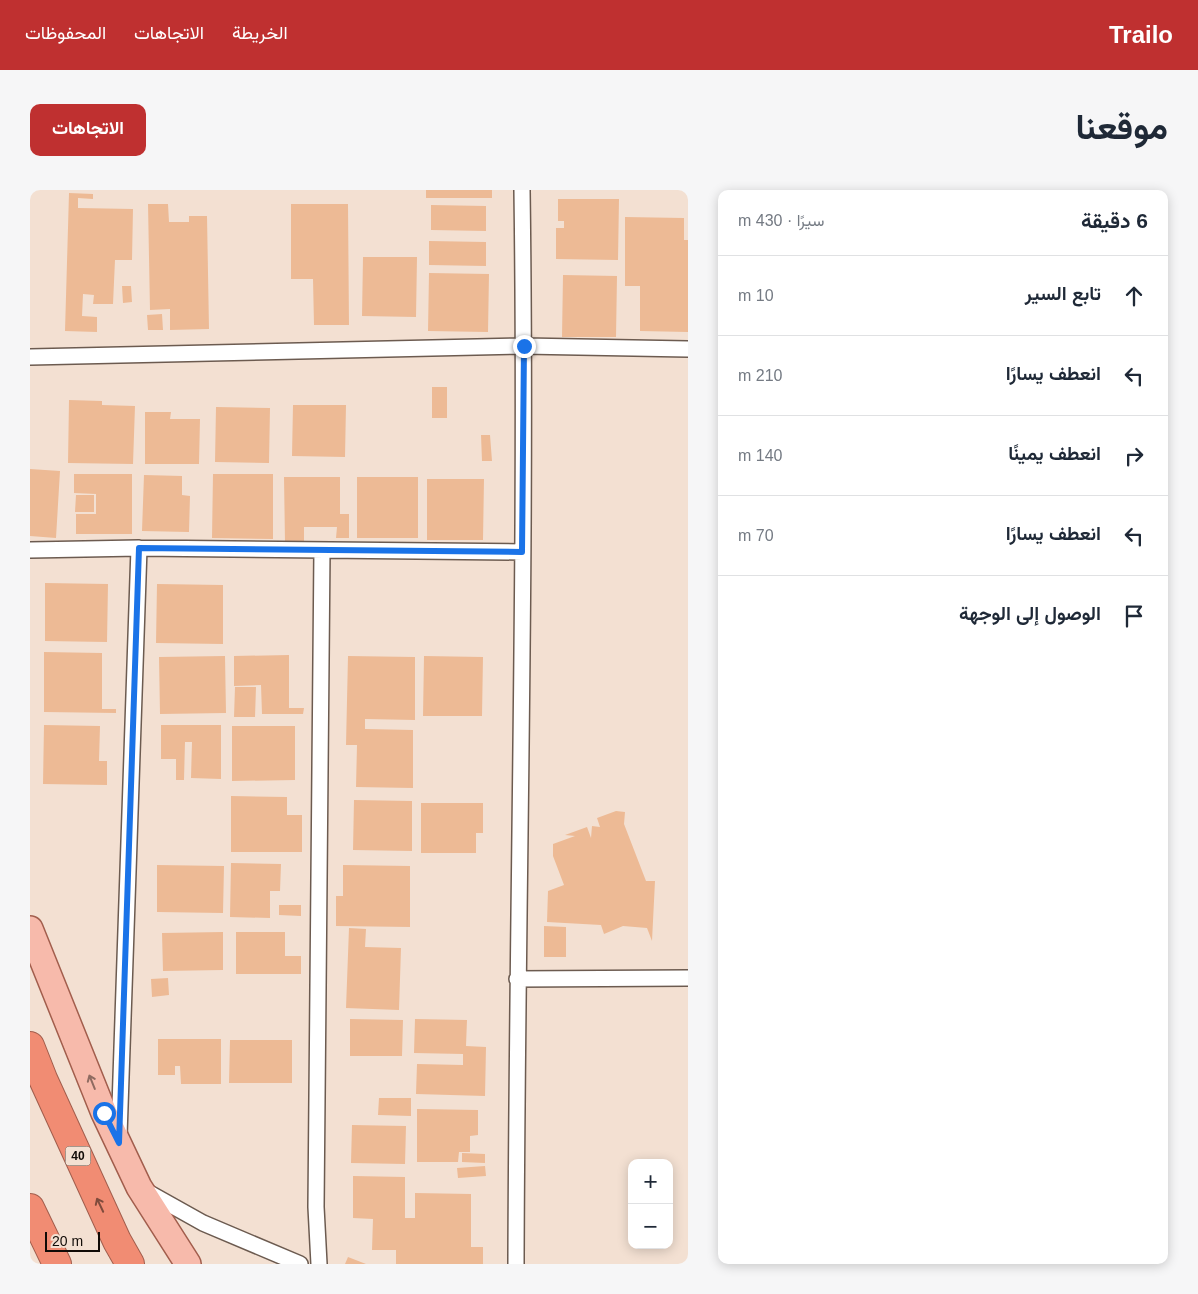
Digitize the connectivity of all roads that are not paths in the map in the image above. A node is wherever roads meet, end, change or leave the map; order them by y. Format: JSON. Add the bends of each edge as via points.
{"nodes":[{"id":1,"x":522,"y":190,"type":"edge"},
{"id":2,"x":524,"y":346,"type":"junction"},
{"id":3,"x":688,"y":348,"type":"edge"},
{"id":4,"x":30,"y":357,"type":"edge"},
{"id":5,"x":139,"y":548,"type":"junction"},
{"id":6,"x":30,"y":550,"type":"edge"},
{"id":7,"x":322,"y":550,"type":"junction"},
{"id":8,"x":522,"y":552,"type":"junction"},
{"id":9,"x":30,"y":929,"type":"edge"},
{"id":10,"x":688,"y":978,"type":"edge"},
{"id":11,"x":517,"y":979,"type":"junction"},
{"id":12,"x":30,"y":1046,"type":"edge"},
{"id":13,"x":119,"y":1143,"type":"junction"},
{"id":14,"x":138,"y":1187,"type":"junction"},
{"id":15,"x":30,"y":1208,"type":"edge"},
{"id":16,"x":57,"y":1264,"type":"edge"},
{"id":17,"x":130,"y":1264,"type":"edge"},
{"id":18,"x":188,"y":1264,"type":"edge"},
{"id":19,"x":300,"y":1264,"type":"edge"},
{"id":20,"x":319,"y":1264,"type":"edge"},
{"id":21,"x":516,"y":1264,"type":"edge"}],
"edges":[{"from":1,"to":2,"type":"street"},
{"from":2,"to":3,"type":"street"},
{"from":2,"to":4,"type":"street"},
{"from":2,"to":8,"type":"street"},
{"from":5,"to":6,"type":"street"},
{"from":5,"to":7,"type":"street"},
{"from":5,"to":13,"type":"street"},
{"from":7,"to":8,"type":"street"},
{"from":7,"to":20,"type":"street","via":[[316,1207]]},
{"from":8,"to":11,"type":"street"},
{"from":13,"to":9,"type":"main road","one_way":true},
{"from":10,"to":11,"type":"street"},
{"from":11,"to":21,"type":"street"},
{"from":17,"to":12,"type":"highway","number":"40","one_way":true},
{"from":13,"to":14,"type":"main road"},
{"from":14,"to":18,"type":"main road"},
{"from":14,"to":19,"type":"street","via":[[203,1223]]},
{"from":15,"to":16,"type":"highway"}]}
